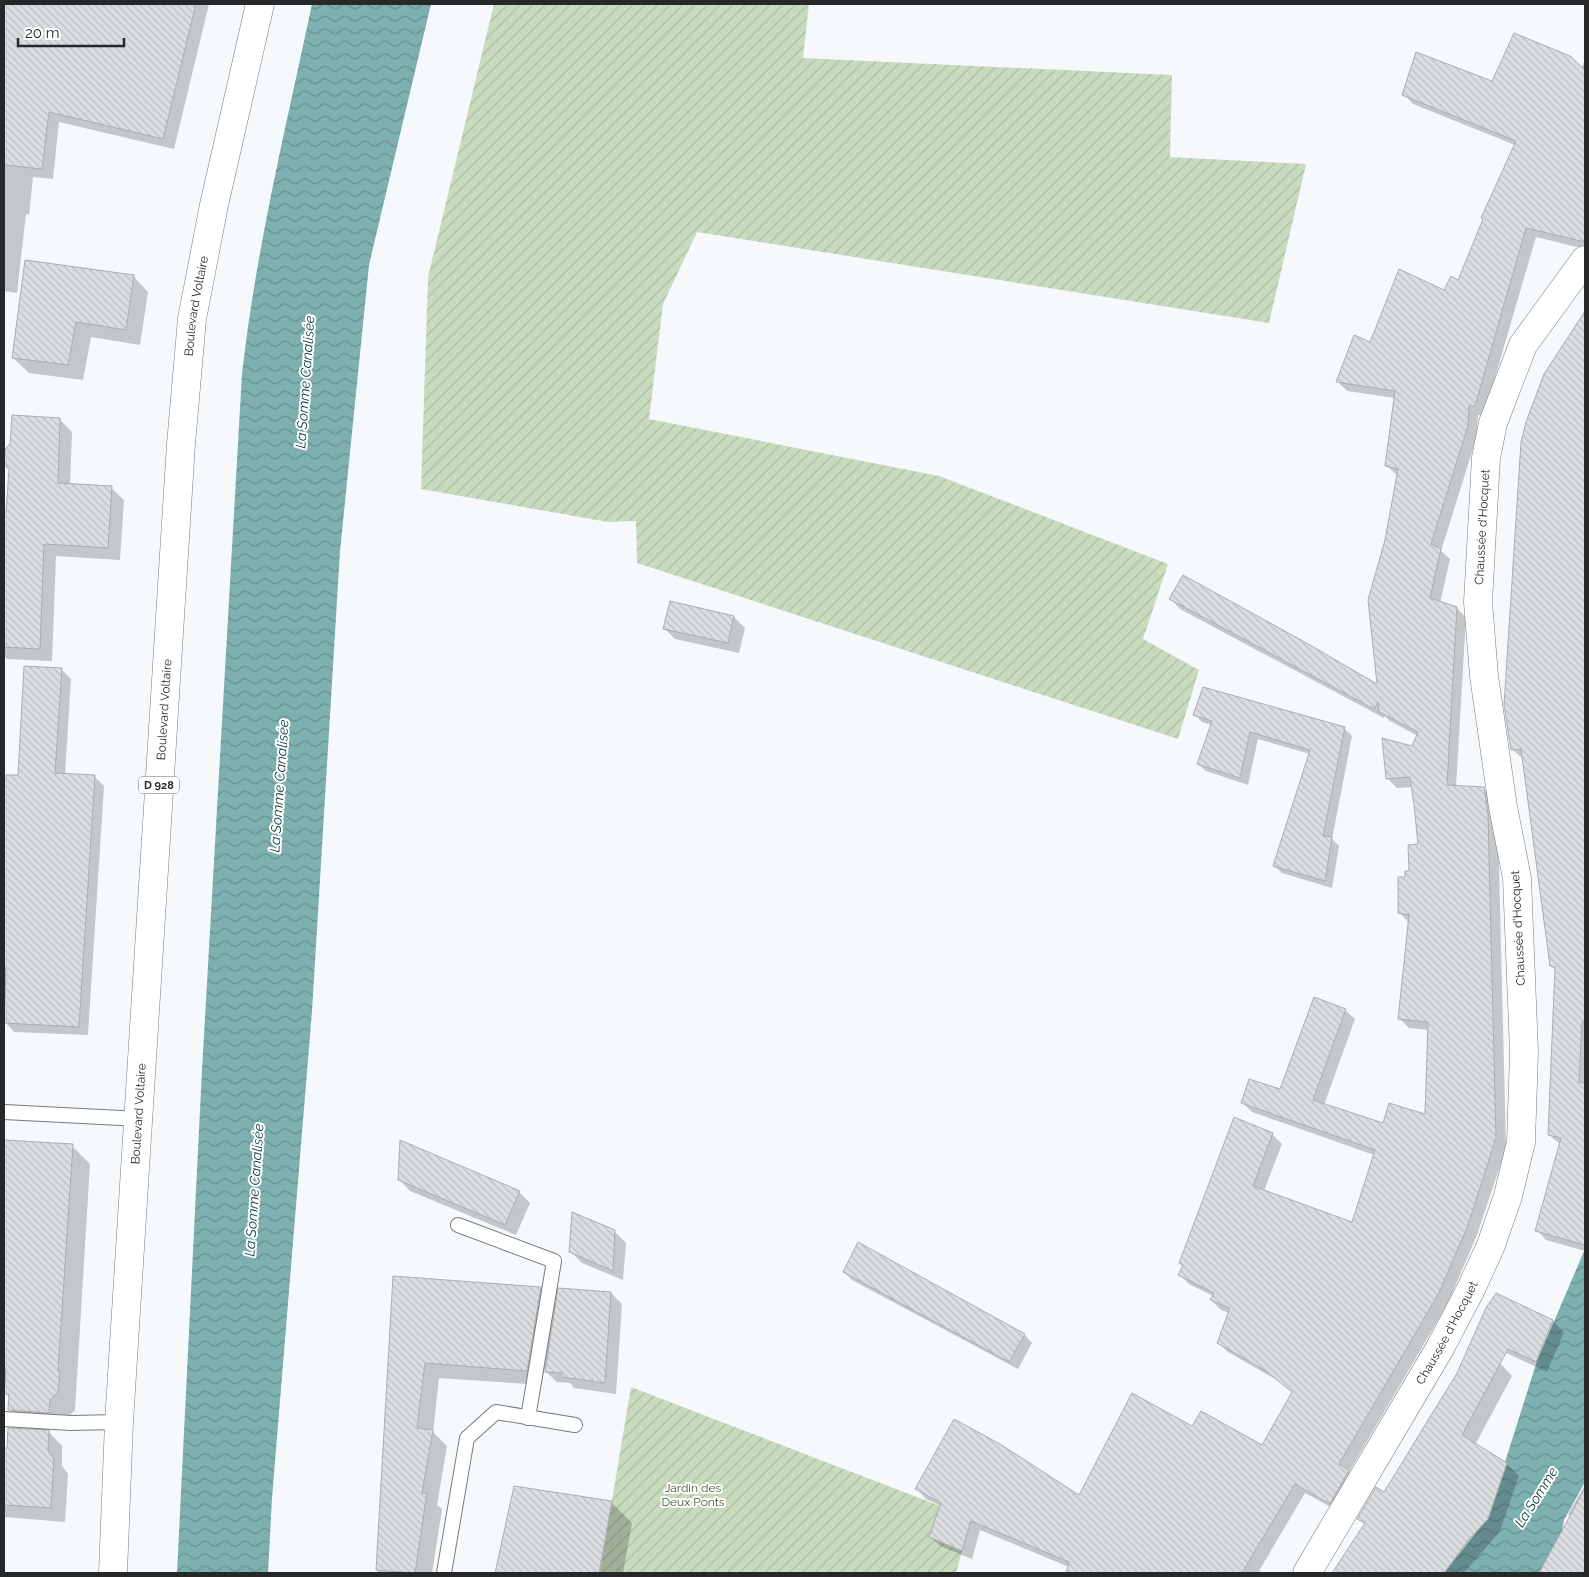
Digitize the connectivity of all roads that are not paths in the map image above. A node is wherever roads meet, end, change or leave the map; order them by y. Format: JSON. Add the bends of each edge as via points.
{"nodes":[{"id":1,"x":260,"y":4,"type":"edge"},
{"id":2,"x":1585,"y":260,"type":"edge"},
{"id":3,"x":4,"y":1112,"type":"edge"},
{"id":4,"x":140,"y":1119,"type":"junction"},
{"id":5,"x":458,"y":1225,"type":"dead end"},
{"id":6,"x":528,"y":1418,"type":"junction"},
{"id":7,"x":4,"y":1419,"type":"edge"},
{"id":8,"x":119,"y":1422,"type":"junction"},
{"id":9,"x":575,"y":1426,"type":"dead end"},
{"id":10,"x":113,"y":1573,"type":"edge"},
{"id":11,"x":444,"y":1573,"type":"edge"},
{"id":12,"x":1307,"y":1573,"type":"edge"}],
"edges":[{"from":1,"to":4,"type":"main road","name":"Boulevard Voltaire","number":"D 928","via":[[214,205],[192,319],[181,444]]},
{"from":2,"to":12,"type":"main road","name":"Chaussée d'Hocquet","via":[[1523,345],[1493,423],[1486,458],[1478,602],[1484,676],[1516,878],[1524,1052],[1521,1142],[1508,1196],[1471,1289],[1440,1348]]},
{"from":3,"to":4,"type":"lane"},
{"from":4,"to":8,"type":"main road","name":"Boulevard Voltaire","number":"D 928"},
{"from":5,"to":6,"type":"lane","via":[[554,1261]]},
{"from":6,"to":9,"type":"lane"},
{"from":6,"to":11,"type":"lane","via":[[496,1412],[467,1438]]},
{"from":7,"to":8,"type":"lane"},
{"from":8,"to":10,"type":"main road","name":"Boulevard Voltaire","number":"D 928"}]}
